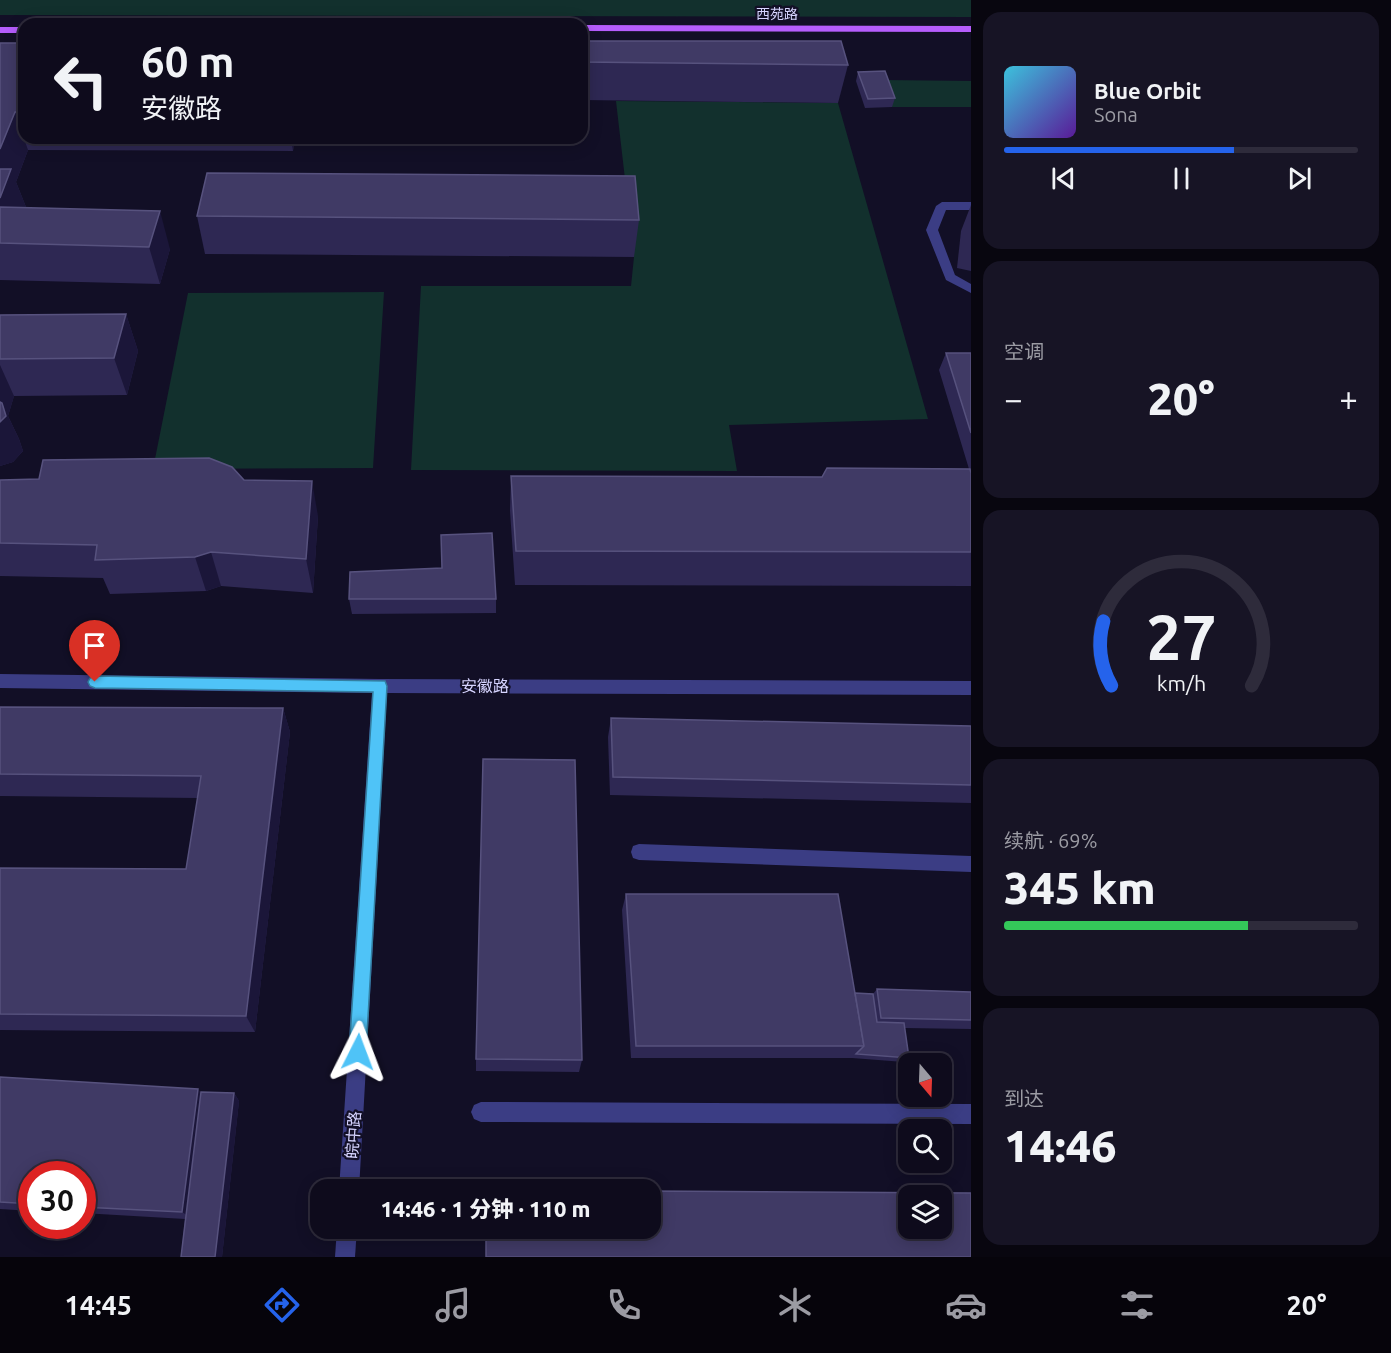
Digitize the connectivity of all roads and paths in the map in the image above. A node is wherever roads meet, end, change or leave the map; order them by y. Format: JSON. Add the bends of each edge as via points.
{"nodes":[{"id":1,"x":588,"y":28,"type":"edge"},
{"id":2,"x":971,"y":28,"type":"edge"},
{"id":3,"x":0,"y":30,"type":"edge"},
{"id":4,"x":18,"y":30,"type":"edge"},
{"id":5,"x":971,"y":206,"type":"edge"},
{"id":6,"x":971,"y":289,"type":"edge"},
{"id":7,"x":0,"y":681,"type":"edge"},
{"id":8,"x":380,"y":686,"type":"junction"},
{"id":9,"x":971,"y":688,"type":"edge"},
{"id":10,"x":639,"y":852,"type":"dead end"},
{"id":11,"x":971,"y":864,"type":"edge"},
{"id":12,"x":481,"y":1112,"type":"dead end"},
{"id":13,"x":971,"y":1114,"type":"edge"},
{"id":14,"x":350,"y":1179,"type":"edge"},
{"id":15,"x":346,"y":1239,"type":"edge"},
{"id":16,"x":345,"y":1257,"type":"edge"}],
"edges":[{"from":1,"to":2,"type":"main road","name":"西苑路"},
{"from":3,"to":4,"type":"main road"},
{"from":5,"to":6,"type":"street","via":[[942,206],[932,230],[950,277]]},
{"from":7,"to":8,"type":"street","name":"安徽路"},
{"from":8,"to":9,"type":"street","name":"安徽路"},
{"from":8,"to":14,"type":"street","name":"皖中路"},
{"from":10,"to":11,"type":"street"},
{"from":12,"to":13,"type":"street"},
{"from":15,"to":16,"type":"street"}]}
